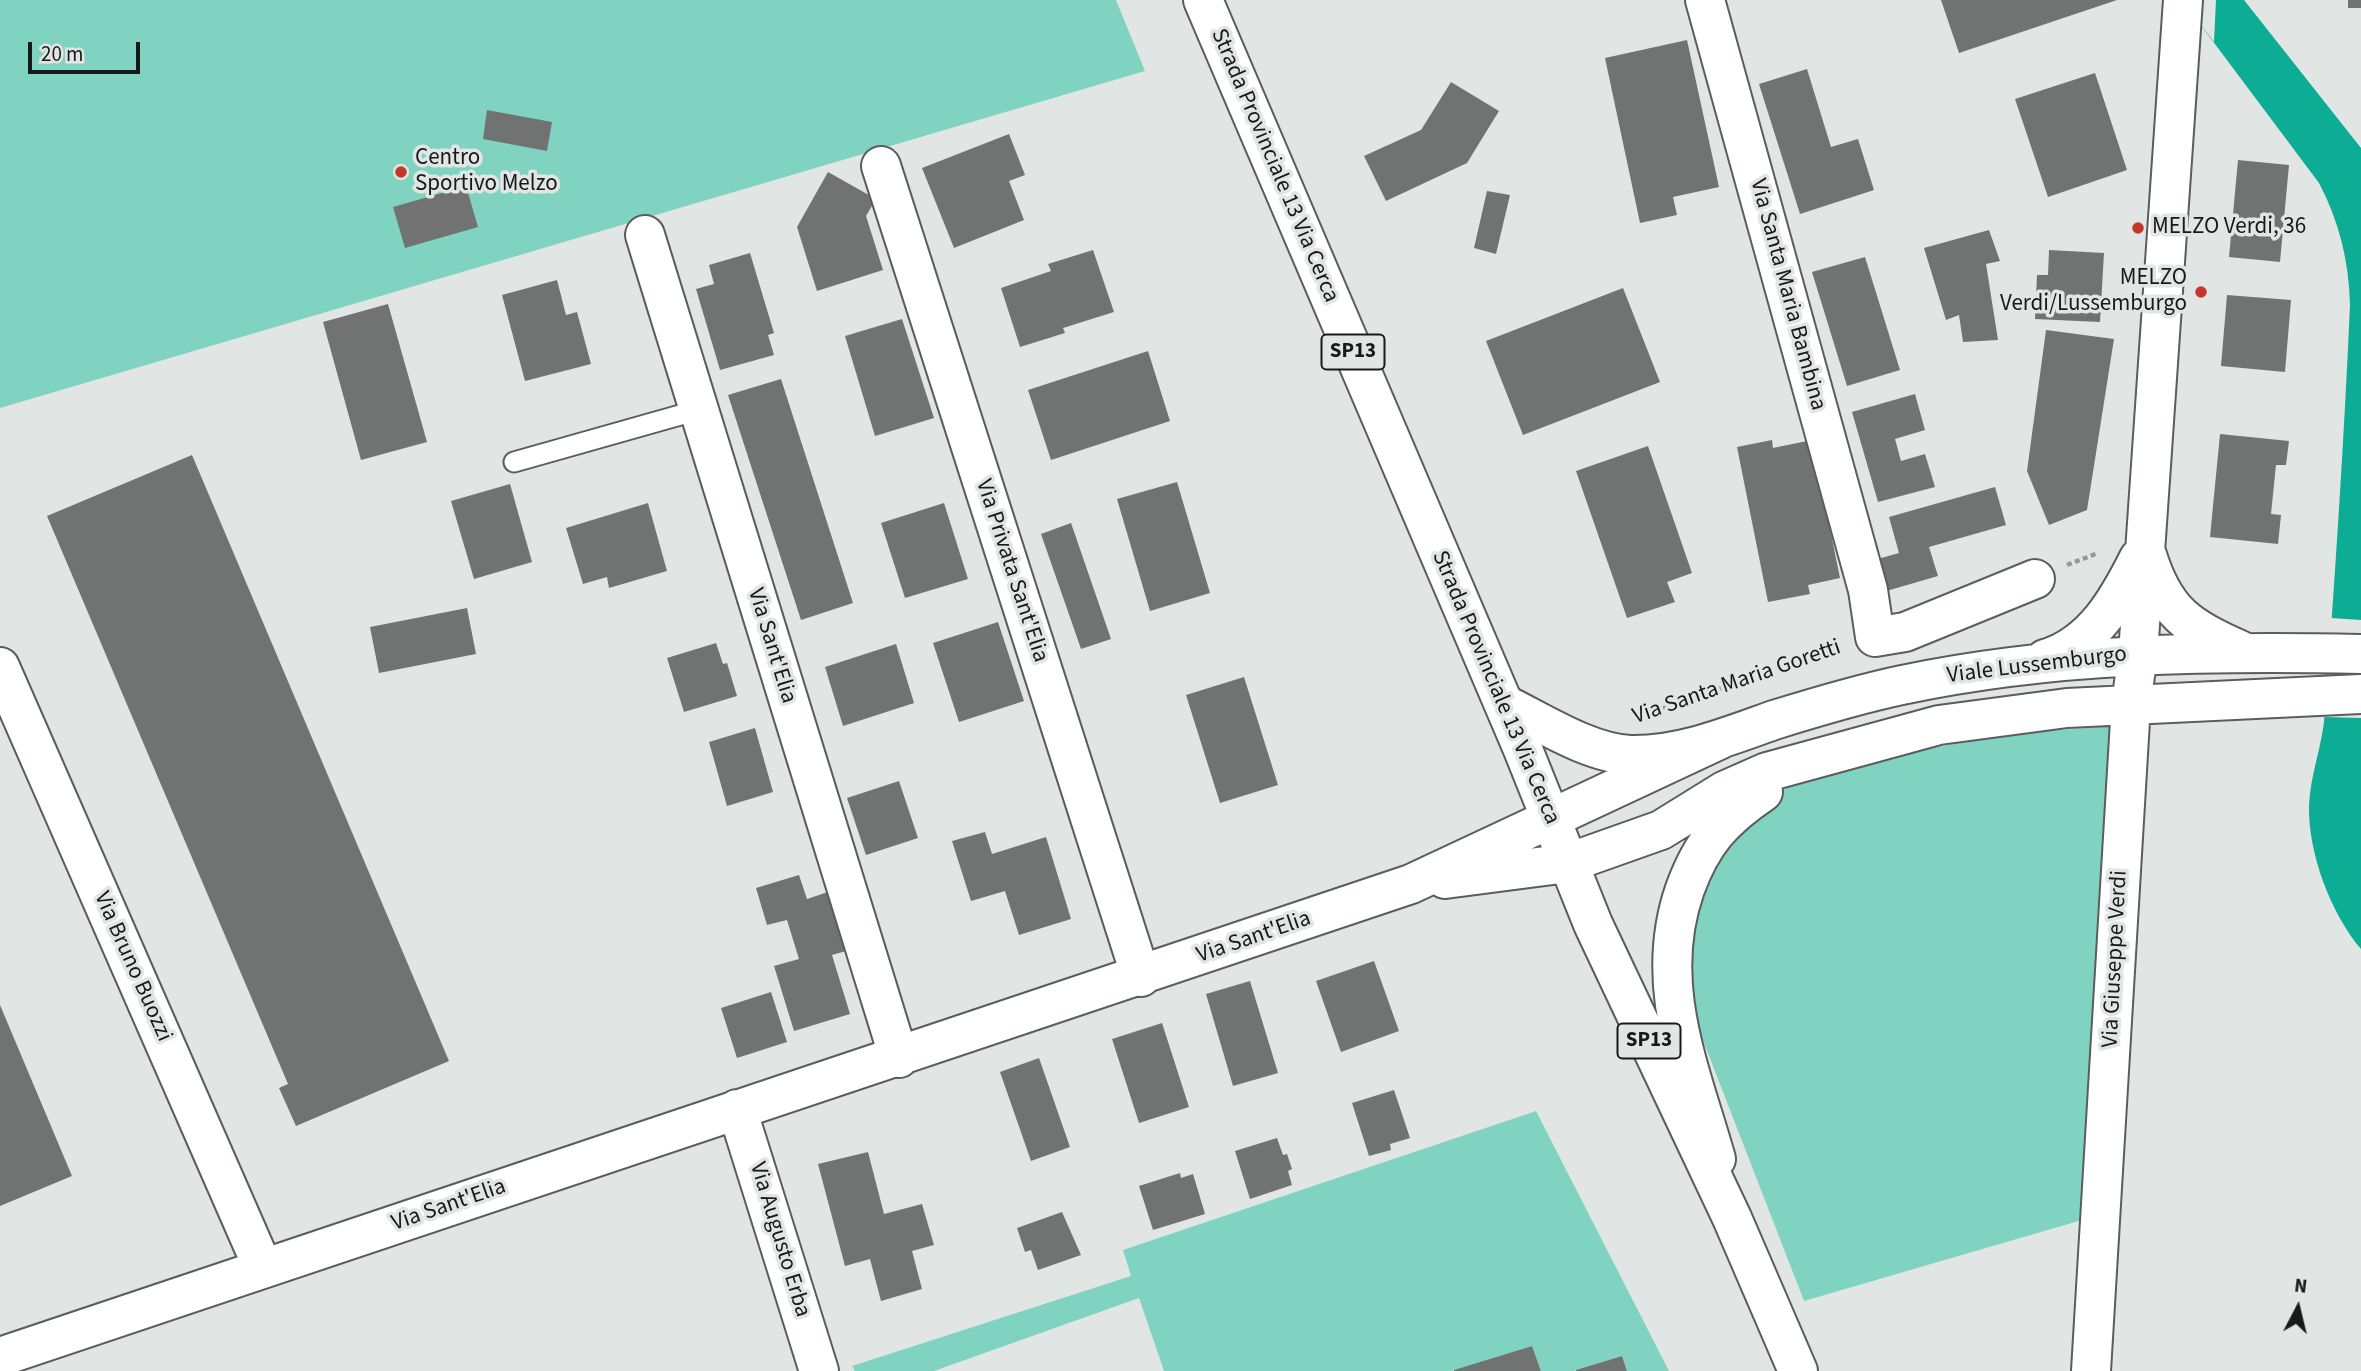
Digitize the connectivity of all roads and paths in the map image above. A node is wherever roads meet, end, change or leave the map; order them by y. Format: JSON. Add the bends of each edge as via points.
{"nodes":[{"id":1,"x":1203,"y":0,"type":"edge"},
{"id":2,"x":1705,"y":0,"type":"edge"},
{"id":3,"x":2183,"y":0,"type":"edge"},
{"id":4,"x":881,"y":166,"type":"dead end"},
{"id":5,"x":645,"y":234,"type":"dead end"},
{"id":6,"x":698,"y":410,"type":"junction"},
{"id":7,"x":514,"y":462,"type":"dead end"},
{"id":8,"x":2144,"y":547,"type":"junction"},
{"id":9,"x":2102,"y":551,"type":"dead end"},
{"id":10,"x":2047,"y":574,"type":"joint"},
{"id":11,"x":1875,"y":637,"type":"junction"},
{"id":12,"x":2248,"y":653,"type":"junction"},
{"id":13,"x":2138,"y":654,"type":"junction"},
{"id":14,"x":2345,"y":654,"type":"edge"},
{"id":15,"x":0,"y":667,"type":"edge"},
{"id":16,"x":2016,"y":667,"type":"junction"},
{"id":17,"x":2344,"y":694,"type":"edge"},
{"id":18,"x":1504,"y":704,"type":"junction"},
{"id":19,"x":2131,"y":704,"type":"junction"},
{"id":20,"x":1639,"y":717,"type":"dead end"},
{"id":21,"x":1721,"y":739,"type":"junction"},
{"id":22,"x":1818,"y":757,"type":"junction"},
{"id":23,"x":1549,"y":817,"type":"junction"},
{"id":24,"x":1567,"y":863,"type":"junction"},
{"id":25,"x":1410,"y":884,"type":"junction"},
{"id":26,"x":1141,"y":977,"type":"junction"},
{"id":27,"x":899,"y":1058,"type":"junction"},
{"id":28,"x":737,"y":1109,"type":"junction"},
{"id":29,"x":1732,"y":1218,"type":"junction"},
{"id":30,"x":263,"y":1268,"type":"junction"},
{"id":31,"x":0,"y":1357,"type":"edge"},
{"id":32,"x":819,"y":1371,"type":"edge"},
{"id":33,"x":1798,"y":1371,"type":"edge"},
{"id":34,"x":2091,"y":1371,"type":"edge"}],
"edges":[{"from":1,"to":18,"type":"street","name":"Strada Provinciale 13 Via Cerca","number":"SP13"},
{"from":2,"to":11,"type":"street","name":"Via Santa Maria Bambina","via":[[1868,590]]},
{"from":3,"to":8,"type":"street","name":"Via Giuseppe Verdi"},
{"from":4,"to":26,"type":"street","name":"Via Privata Sant'Elia"},
{"from":5,"to":6,"type":"street","name":"Via Sant'Elia"},
{"from":6,"to":7,"type":"lane"},
{"from":6,"to":27,"type":"street","name":"Via Sant'Elia"},
{"from":8,"to":12,"type":"street","name":"Via Giuseppe Verdi","via":[[2161,594],[2179,616],[2208,636]]},
{"from":8,"to":13,"type":"street","name":"Via Giuseppe Verdi"},
{"from":8,"to":16,"type":"street","name":"Via Giuseppe Verdi","via":[[2123,589],[2082,640],[2060,654]]},
{"from":9,"to":10,"type":"path"},
{"from":10,"to":11,"type":"street","via":[[1905,632]]},
{"from":11,"to":20,"type":"path","name":"Via Santa Maria Goretti"},
{"from":12,"to":13,"type":"street","name":"Viale Lussemburgo"},
{"from":12,"to":14,"type":"street","name":"Viale Lussemburgo"},
{"from":13,"to":16,"type":"street","name":"Viale Lussemburgo"},
{"from":13,"to":19,"type":"street","name":"Via Giuseppe Verdi"},
{"from":15,"to":30,"type":"street","name":"Via Bruno Buozzi"},
{"from":16,"to":21,"type":"street","name":"Viale Lussemburgo","via":[[1874,691]]},
{"from":17,"to":19,"type":"street","name":"Viale Lussemburgo"},
{"from":18,"to":21,"type":"street","name":"Viale Lussemburgo","via":[[1597,749],[1618,754],[1660,752]]},
{"from":18,"to":23,"type":"street","name":"Strada Provinciale 13 Via Cerca","number":"SP13"},
{"from":19,"to":22,"type":"street","name":"Viale Lussemburgo","via":[[1939,725]]},
{"from":19,"to":34,"type":"street","name":"Via Giuseppe Verdi"},
{"from":21,"to":23,"type":"street","name":"Viale Lussemburgo"},
{"from":22,"to":24,"type":"street","name":"Viale Lussemburgo","via":[[1741,783],[1661,830]]},
{"from":22,"to":29,"type":"street","name":"Viale Lussemburgo","via":[[1731,813],[1689,878],[1672,931],[1676,1016]]},
{"from":23,"to":24,"type":"street","name":"Strada Provinciale 13 Via Cerca","number":"SP13"},
{"from":23,"to":25,"type":"street","name":"Via Sant'Elia"},
{"from":24,"to":25,"type":"street","name":"Via Sant'Elia"},
{"from":24,"to":29,"type":"street","name":"Strada Provinciale 13 Via Cerca","number":"SP13"},
{"from":25,"to":26,"type":"street","name":"Via Sant'Elia"},
{"from":26,"to":27,"type":"street","name":"Via Sant'Elia"},
{"from":27,"to":28,"type":"street","name":"Via Sant'Elia"},
{"from":28,"to":30,"type":"street","name":"Via Sant'Elia"},
{"from":28,"to":32,"type":"street","name":"Via Augusto Erba"},
{"from":29,"to":33,"type":"street","name":"Strada Provinciale 13 Via Cerca","number":"SP13"},
{"from":30,"to":31,"type":"street","name":"Via Sant'Elia"}]}
